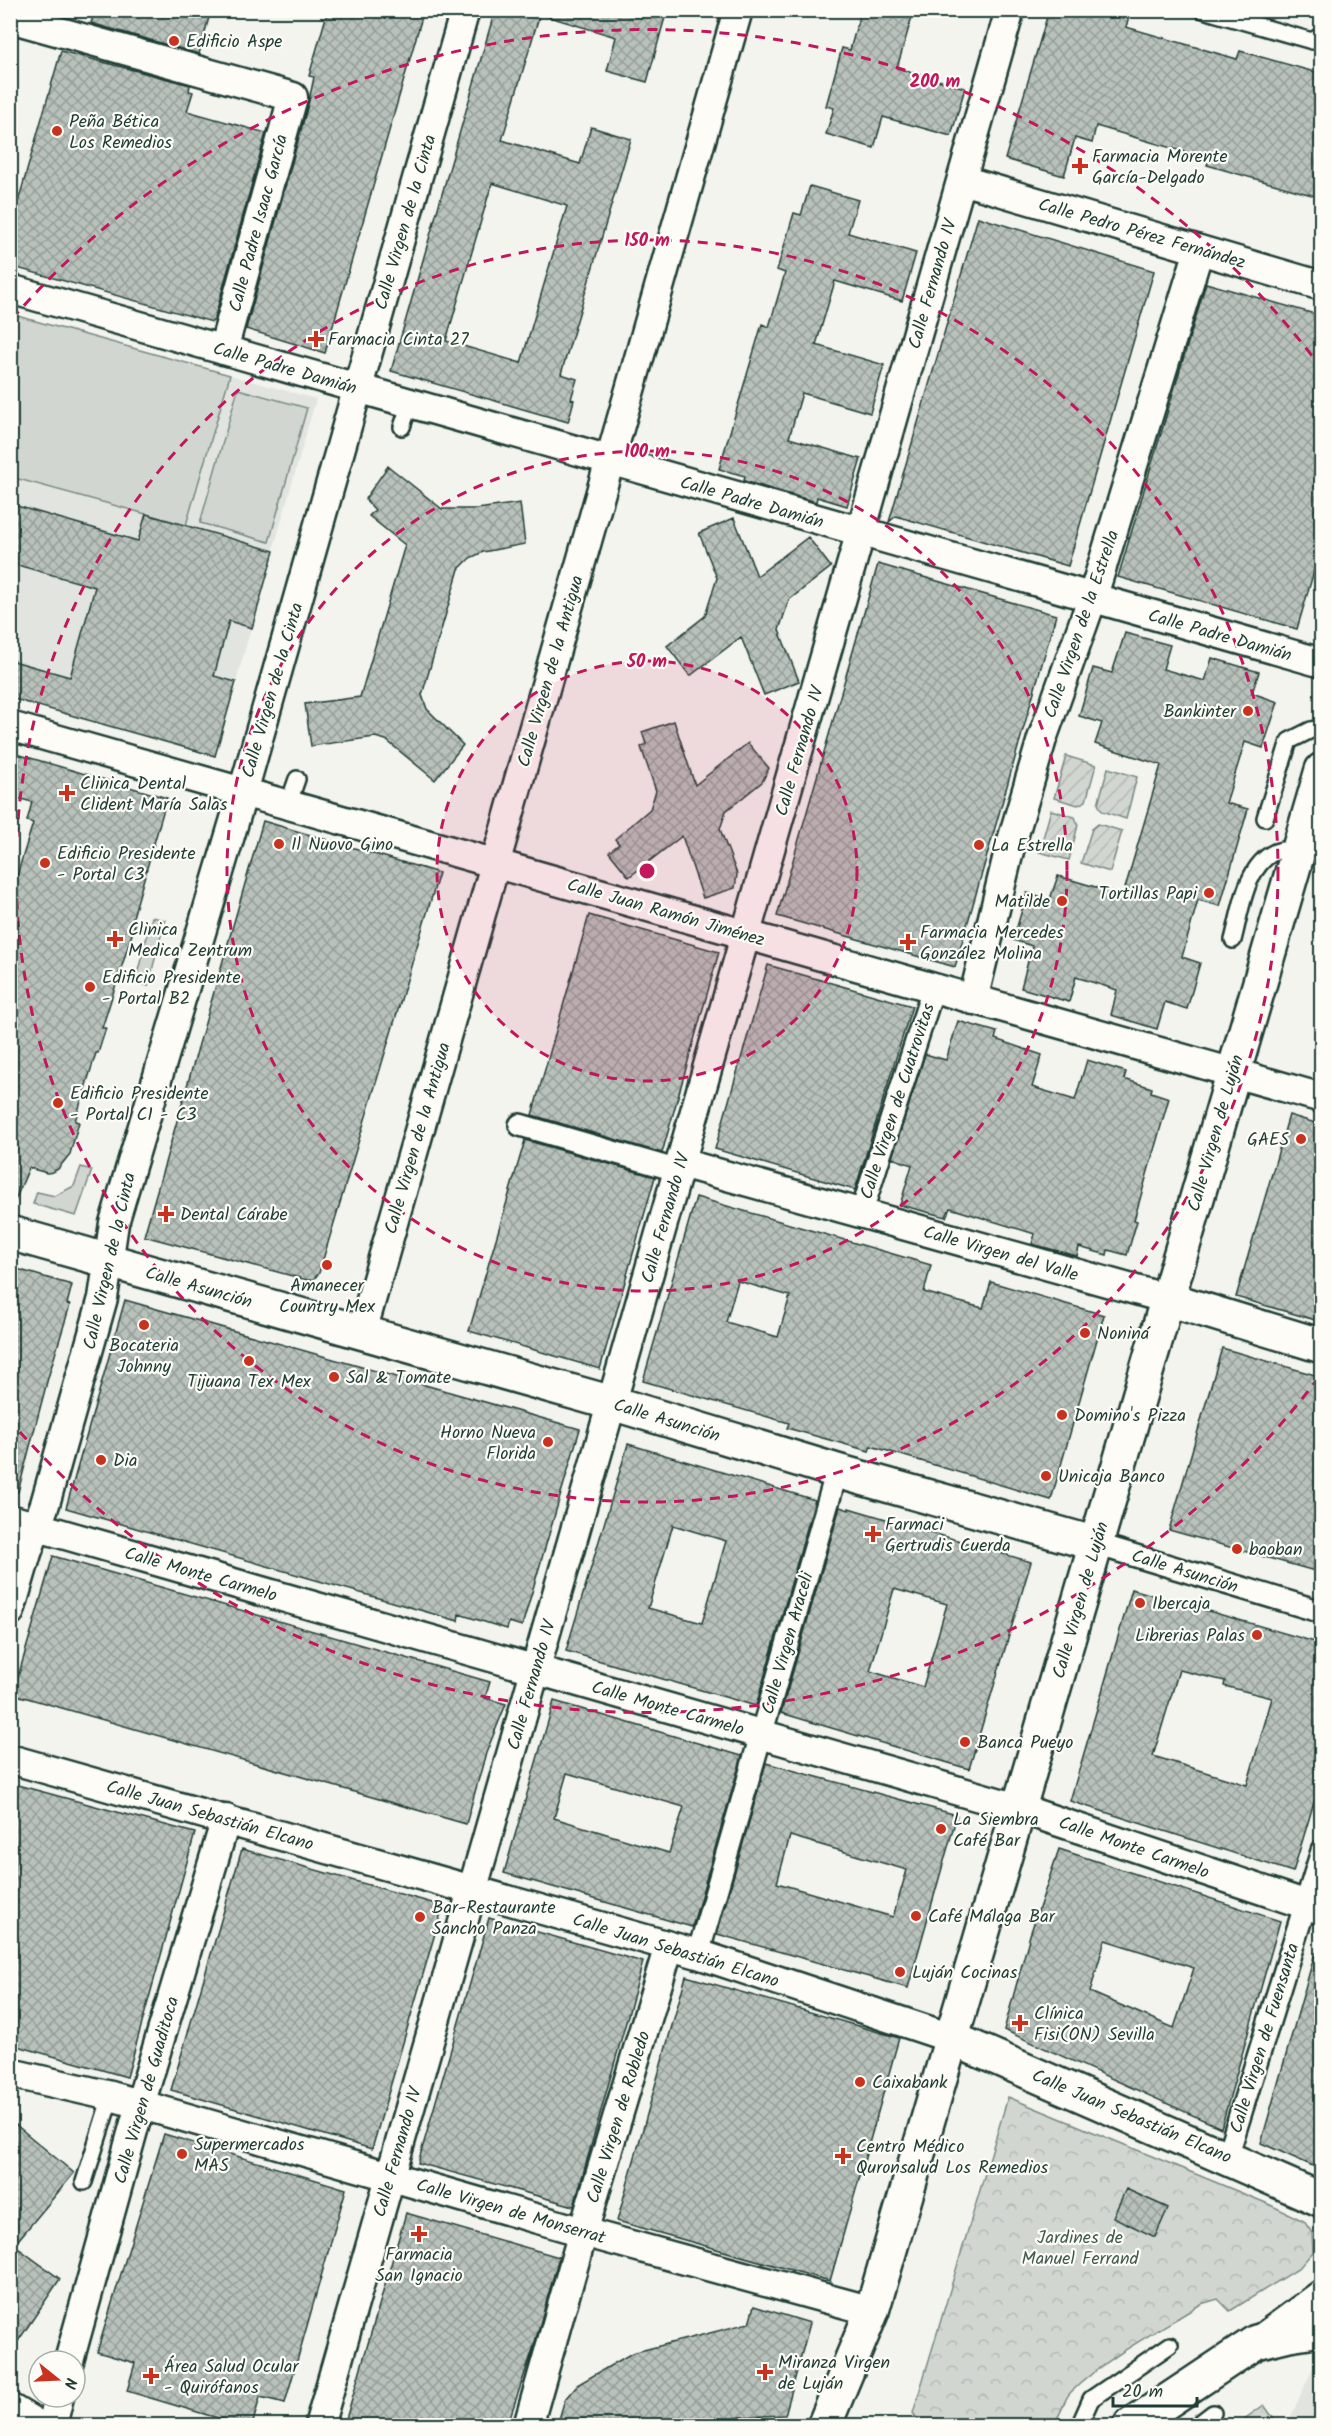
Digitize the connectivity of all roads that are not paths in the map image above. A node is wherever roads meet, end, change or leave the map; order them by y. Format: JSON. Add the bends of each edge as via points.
{"nodes":[{"id":1,"x":465,"y":10,"type":"edge"},
{"id":2,"x":738,"y":10,"type":"edge"},
{"id":3,"x":1010,"y":10,"type":"edge"},
{"id":4,"x":1203,"y":10,"type":"edge"},
{"id":5,"x":10,"y":18,"type":"edge"},
{"id":6,"x":1322,"y":35,"type":"edge"},
{"id":7,"x":962,"y":180,"type":"junction"},
{"id":8,"x":1199,"y":250,"type":"junction"},
{"id":9,"x":1322,"y":286,"type":"edge"},
{"id":10,"x":10,"y":289,"type":"edge"},
{"id":11,"x":223,"y":350,"type":"junction"},
{"id":12,"x":357,"y":389,"type":"junction"},
{"id":13,"x":610,"y":461,"type":"junction"},
{"id":14,"x":861,"y":533,"type":"junction"},
{"id":15,"x":1092,"y":599,"type":"junction"},
{"id":16,"x":1322,"y":663,"type":"edge"},
{"id":17,"x":10,"y":726,"type":"edge"},
{"id":18,"x":1322,"y":728,"type":"edge"},
{"id":19,"x":1322,"y":770,"type":"edge"},
{"id":20,"x":243,"y":792,"type":"junction"},
{"id":21,"x":1265,"y":818,"type":"dead end"},
{"id":22,"x":1299,"y":848,"type":"junction"},
{"id":23,"x":495,"y":864,"type":"junction"},
{"id":24,"x":746,"y":935,"type":"junction"},
{"id":25,"x":1233,"y":940,"type":"dead end"},
{"id":26,"x":933,"y":988,"type":"junction"},
{"id":27,"x":973,"y":1000,"type":"junction"},
{"id":28,"x":1232,"y":1072,"type":"junction"},
{"id":29,"x":1322,"y":1098,"type":"edge"},
{"id":30,"x":520,"y":1125,"type":"dead end"},
{"id":31,"x":680,"y":1167,"type":"junction"},
{"id":32,"x":861,"y":1214,"type":"junction"},
{"id":33,"x":10,"y":1233,"type":"edge"},
{"id":34,"x":109,"y":1262,"type":"junction"},
{"id":35,"x":1168,"y":1299,"type":"junction"},
{"id":36,"x":362,"y":1332,"type":"junction"},
{"id":37,"x":1322,"y":1346,"type":"edge"},
{"id":38,"x":612,"y":1403,"type":"junction"},
{"id":39,"x":837,"y":1471,"type":"junction"},
{"id":40,"x":24,"y":1523,"type":"edge"},
{"id":41,"x":1096,"y":1544,"type":"junction"},
{"id":42,"x":10,"y":1611,"type":"edge"},
{"id":43,"x":1322,"y":1612,"type":"edge"},
{"id":44,"x":536,"y":1670,"type":"junction"},
{"id":45,"x":761,"y":1735,"type":"junction"},
{"id":46,"x":10,"y":1759,"type":"edge"},
{"id":47,"x":1018,"y":1808,"type":"junction"},
{"id":48,"x":226,"y":1819,"type":"junction"},
{"id":49,"x":1322,"y":1851,"type":"edge"},
{"id":50,"x":473,"y":1890,"type":"junction"},
{"id":51,"x":1314,"y":1907,"type":"edge"},
{"id":52,"x":669,"y":1946,"type":"junction"},
{"id":53,"x":698,"y":1954,"type":"junction"},
{"id":54,"x":951,"y":2037,"type":"junction"},
{"id":55,"x":10,"y":2073,"type":"edge"},
{"id":56,"x":111,"y":2096,"type":"junction"},
{"id":57,"x":140,"y":2105,"type":"junction"},
{"id":58,"x":1227,"y":2157,"type":"junction"},
{"id":59,"x":390,"y":2176,"type":"junction"},
{"id":60,"x":84,"y":2182,"type":"dead end"},
{"id":61,"x":1322,"y":2200,"type":"edge"},
{"id":62,"x":583,"y":2232,"type":"junction"},
{"id":63,"x":1322,"y":2294,"type":"edge"},
{"id":64,"x":872,"y":2311,"type":"junction"},
{"id":65,"x":1322,"y":2329,"type":"edge"},
{"id":66,"x":1256,"y":2342,"type":"junction"},
{"id":67,"x":1170,"y":2345,"type":"dead end"},
{"id":68,"x":72,"y":2349,"type":"edge"},
{"id":69,"x":56,"y":2409,"type":"edge"},
{"id":70,"x":10,"y":2411,"type":"edge"},
{"id":71,"x":1213,"y":2413,"type":"dead end"},
{"id":72,"x":35,"y":2426,"type":"edge"},
{"id":73,"x":52,"y":2426,"type":"edge"},
{"id":74,"x":319,"y":2426,"type":"edge"},
{"id":75,"x":528,"y":2426,"type":"edge"},
{"id":76,"x":824,"y":2426,"type":"edge"},
{"id":77,"x":846,"y":2426,"type":"edge"},
{"id":78,"x":1079,"y":2426,"type":"edge"},
{"id":79,"x":1130,"y":2426,"type":"edge"},
{"id":80,"x":1196,"y":2426,"type":"edge"}],
"edges":[{"from":1,"to":12,"type":"street","name":"Calle Virgen de la Cinta"},
{"from":2,"to":13,"type":"street","name":"Calle Virgen de la Antigua"},
{"from":3,"to":7,"type":"street","name":"Calle Fernando IV"},
{"from":4,"to":6,"type":"lane","via":[[1312,41]]},
{"from":5,"to":11,"type":"street","name":"Calle Padre Isaac García","via":[[293,97]]},
{"from":7,"to":8,"type":"street","name":"Calle Pedro Pérez Fernández"},
{"from":7,"to":14,"type":"street","name":"Calle Fernando IV"},
{"from":8,"to":9,"type":"street","name":"Calle Pedro Pérez Fernández"},
{"from":8,"to":15,"type":"street","name":"Calle Virgen de la Estrella"},
{"from":10,"to":11,"type":"street","name":"Calle Padre Damián"},
{"from":11,"to":12,"type":"street","name":"Calle Padre Damián"},
{"from":12,"to":13,"type":"street","name":"Calle Padre Damián","via":[[406,415]]},
{"from":12,"to":20,"type":"street","name":"Calle Virgen de la Cinta"},
{"from":13,"to":14,"type":"street","name":"Calle Padre Damián"},
{"from":13,"to":23,"type":"street","name":"Calle Virgen de la Antigua"},
{"from":14,"to":15,"type":"street","name":"Calle Padre Damián"},
{"from":14,"to":24,"type":"street","name":"Calle Fernando IV"},
{"from":15,"to":16,"type":"street","name":"Calle Padre Damián"},
{"from":15,"to":27,"type":"street","name":"Calle Virgen de la Estrella","via":[[1038,750]]},
{"from":17,"to":20,"type":"street","name":"Calle Juan Ramón Jiménez"},
{"from":18,"to":21,"type":"lane","via":[[1289,741]]},
{"from":19,"to":22,"type":"main road","name":"Calle Virgen de Luján"},
{"from":20,"to":23,"type":"street","name":"Calle Juan Ramón Jiménez","via":[[293,792]]},
{"from":20,"to":34,"type":"street","name":"Calle Virgen de la Cinta","via":[[114,1222]]},
{"from":22,"to":25,"type":"lane","via":[[1276,852],[1261,862],[1251,878]]},
{"from":22,"to":28,"type":"main road","name":"Calle Virgen de Luján"},
{"from":23,"to":24,"type":"street","name":"Calle Juan Ramón Jiménez"},
{"from":23,"to":36,"type":"street","name":"Calle Virgen de la Antigua"},
{"from":24,"to":26,"type":"street","name":"Calle Juan Ramón Jiménez"},
{"from":24,"to":31,"type":"street","name":"Calle Fernando IV"},
{"from":26,"to":27,"type":"street","name":"Calle Juan Ramón Jiménez"},
{"from":26,"to":32,"type":"street","name":"Calle Virgen de Cuatrovitas"},
{"from":27,"to":28,"type":"street","name":"Calle Juan Ramón Jiménez"},
{"from":28,"to":29,"type":"street","name":"Calle Juan Ramón Jiménez"},
{"from":28,"to":35,"type":"main road","name":"Calle Virgen de Luján"},
{"from":30,"to":31,"type":"street","name":"Calle Virgen del Valle"},
{"from":31,"to":32,"type":"street","name":"Calle Virgen del Valle"},
{"from":31,"to":38,"type":"street","name":"Calle Fernando IV"},
{"from":32,"to":35,"type":"street","name":"Calle Virgen del Valle"},
{"from":33,"to":34,"type":"main road","name":"Calle Asunción"},
{"from":34,"to":36,"type":"main road","name":"Calle Asunción"},
{"from":34,"to":40,"type":"street","name":"Calle Virgen de la Cinta","via":[[103,1298]]},
{"from":35,"to":37,"type":"main road","name":"Calle Virgen del Valle"},
{"from":35,"to":41,"type":"main road","name":"Calle Virgen de Luján"},
{"from":36,"to":38,"type":"main road","name":"Calle Asunción"},
{"from":38,"to":39,"type":"main road","name":"Calle Asunción"},
{"from":38,"to":44,"type":"street","name":"Calle Fernando IV"},
{"from":39,"to":41,"type":"main road","name":"Calle Asunción"},
{"from":39,"to":45,"type":"street","name":"Calle Virgen Araceli"},
{"from":40,"to":42,"type":"street","name":"Calle Virgen de la Cinta"},
{"from":40,"to":44,"type":"street","name":"Calle Monte Carmelo"},
{"from":41,"to":43,"type":"street","name":"Calle Asunción"},
{"from":41,"to":47,"type":"main road","name":"Calle Virgen de Luján"},
{"from":44,"to":45,"type":"street","name":"Calle Monte Carmelo"},
{"from":44,"to":50,"type":"street","name":"Calle Fernando IV"},
{"from":45,"to":47,"type":"street","name":"Calle Monte Carmelo"},
{"from":45,"to":53,"type":"street","name":"Calle Virgen Araceli"},
{"from":46,"to":48,"type":"street","name":"Calle Juan Sebastián Elcano"},
{"from":47,"to":51,"type":"street","name":"Calle Monte Carmelo"},
{"from":47,"to":54,"type":"main road","name":"Calle Virgen de Luján"},
{"from":48,"to":50,"type":"street","name":"Calle Juan Sebastián Elcano"},
{"from":48,"to":57,"type":"street","name":"Calle Virgen de Guaditoca"},
{"from":49,"to":51,"type":"street","name":"Calle Virgen de Fuensanta"},
{"from":50,"to":52,"type":"street","name":"Calle Juan Sebastián Elcano"},
{"from":50,"to":59,"type":"street","name":"Calle Fernando IV"},
{"from":51,"to":58,"type":"street","name":"Calle Virgen de Fuensanta"},
{"from":52,"to":53,"type":"street","name":"Calle Juan Sebastián Elcano"},
{"from":52,"to":62,"type":"street","name":"Calle Virgen de Robledo"},
{"from":53,"to":54,"type":"street","name":"Calle Juan Sebastián Elcano"},
{"from":54,"to":58,"type":"main road","name":"Calle Juan Sebastián Elcano"},
{"from":54,"to":64,"type":"main road","name":"Calle Virgen de Luján"},
{"from":55,"to":56,"type":"street","name":"Calle Virgen de Monserrat"},
{"from":56,"to":57,"type":"street","name":"Calle Virgen de Monserrat"},
{"from":56,"to":60,"type":"lane"},
{"from":57,"to":59,"type":"street","name":"Calle Virgen de Monserrat"},
{"from":57,"to":68,"type":"street","name":"Calle Virgen de Guaditoca"},
{"from":58,"to":61,"type":"main road","name":"Calle Juan Sebastián Elcano"},
{"from":59,"to":62,"type":"street","name":"Calle Virgen de Monserrat"},
{"from":59,"to":74,"type":"street","name":"Calle Fernando IV"},
{"from":62,"to":64,"type":"street","name":"Calle Virgen de Monserrat"},
{"from":62,"to":75,"type":"street","name":"Calle Virgen de Robledo"},
{"from":63,"to":66,"type":"street"},
{"from":64,"to":76,"type":"main road","name":"Calle Virgen de Luján"},
{"from":64,"to":77,"type":"main road"},
{"from":65,"to":66,"type":"main road"},
{"from":66,"to":79,"type":"main road"},
{"from":67,"to":78,"type":"lane","via":[[1091,2399]]},
{"from":69,"to":73,"type":"street"},
{"from":70,"to":72,"type":"main road"},
{"from":71,"to":80,"type":"lane"}]}
